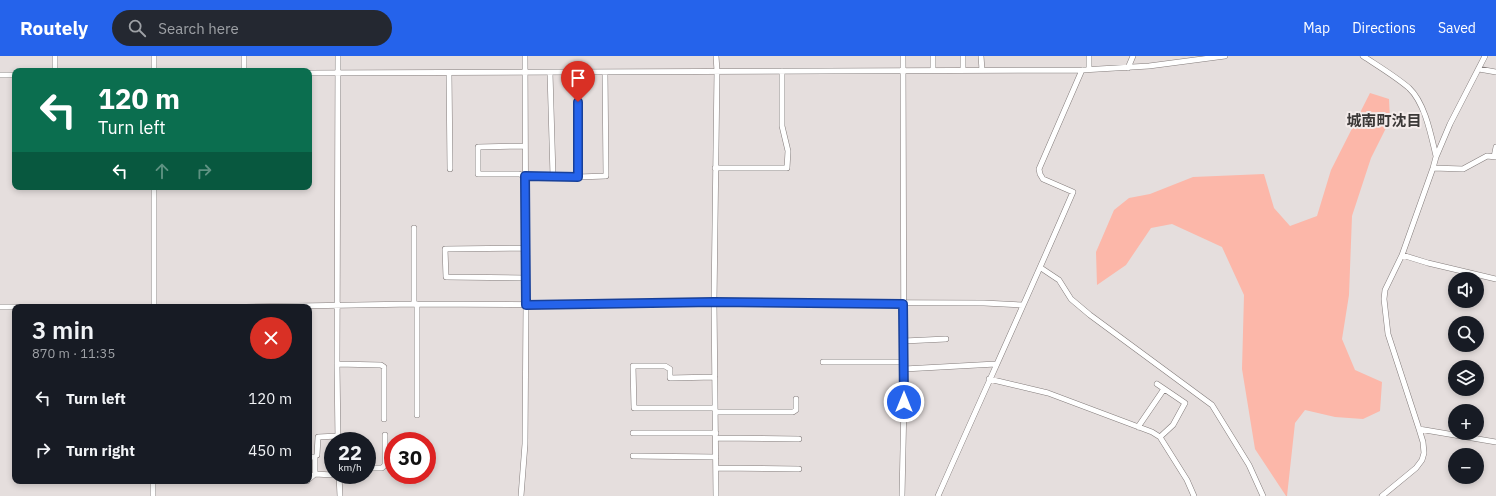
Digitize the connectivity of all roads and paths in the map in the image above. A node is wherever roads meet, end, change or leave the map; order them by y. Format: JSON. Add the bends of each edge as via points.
{"nodes":[{"id":1,"x":55,"y":56,"type":"edge"},
{"id":2,"x":154,"y":56,"type":"edge"},
{"id":3,"x":244,"y":56,"type":"edge"},
{"id":4,"x":338,"y":56,"type":"edge"},
{"id":5,"x":524,"y":56,"type":"edge"},
{"id":6,"x":716,"y":56,"type":"edge"},
{"id":7,"x":902,"y":56,"type":"edge"},
{"id":8,"x":933,"y":56,"type":"edge"},
{"id":9,"x":963,"y":56,"type":"edge"},
{"id":10,"x":981,"y":56,"type":"edge"},
{"id":11,"x":1089,"y":56,"type":"edge"},
{"id":12,"x":1133,"y":56,"type":"edge"},
{"id":13,"x":1225,"y":56,"type":"edge"},
{"id":14,"x":1363,"y":56,"type":"edge"},
{"id":15,"x":1485,"y":56,"type":"edge"},
{"id":16,"x":55,"y":68,"type":"edge"},
{"id":17,"x":154,"y":68,"type":"edge"},
{"id":18,"x":244,"y":68,"type":"edge"},
{"id":19,"x":1128,"y":68,"type":"junction"},
{"id":20,"x":1089,"y":69,"type":"junction"},
{"id":21,"x":1479,"y":69,"type":"junction"},
{"id":22,"x":903,"y":70,"type":"junction"},
{"id":23,"x":933,"y":70,"type":"junction"},
{"id":24,"x":963,"y":70,"type":"junction"},
{"id":25,"x":982,"y":70,"type":"junction"},
{"id":26,"x":1082,"y":70,"type":"junction"},
{"id":27,"x":717,"y":71,"type":"junction"},
{"id":28,"x":782,"y":71,"type":"junction"},
{"id":29,"x":578,"y":72,"type":"junction"},
{"id":30,"x":605,"y":72,"type":"junction"},
{"id":31,"x":1496,"y":72,"type":"edge"},
{"id":32,"x":312,"y":73,"type":"edge"},
{"id":33,"x":449,"y":73,"type":"junction"},
{"id":34,"x":524,"y":73,"type":"junction"},
{"id":35,"x":550,"y":73,"type":"junction"},
{"id":36,"x":338,"y":74,"type":"junction"},
{"id":37,"x":0,"y":75,"type":"edge"},
{"id":38,"x":12,"y":75,"type":"edge"},
{"id":39,"x":525,"y":146,"type":"junction"},
{"id":40,"x":1496,"y":147,"type":"edge"},
{"id":41,"x":1436,"y":157,"type":"junction"},
{"id":42,"x":1495,"y":157,"type":"edge"},
{"id":43,"x":715,"y":168,"type":"junction"},
{"id":44,"x":1434,"y":168,"type":"junction"},
{"id":45,"x":450,"y":169,"type":"dead end"},
{"id":46,"x":525,"y":176,"type":"junction"},
{"id":47,"x":553,"y":176,"type":"junction"},
{"id":48,"x":578,"y":177,"type":"junction"},
{"id":49,"x":154,"y":190,"type":"edge"},
{"id":50,"x":414,"y":228,"type":"dead end"},
{"id":51,"x":526,"y":248,"type":"junction"},
{"id":52,"x":1402,"y":255,"type":"junction"},
{"id":53,"x":1041,"y":268,"type":"junction"},
{"id":54,"x":526,"y":278,"type":"junction"},
{"id":55,"x":1496,"y":279,"type":"edge"},
{"id":56,"x":714,"y":302,"type":"junction"},
{"id":57,"x":154,"y":304,"type":"edge"},
{"id":58,"x":415,"y":304,"type":"junction"},
{"id":59,"x":903,"y":304,"type":"junction"},
{"id":60,"x":526,"y":305,"type":"junction"},
{"id":61,"x":1023,"y":305,"type":"junction"},
{"id":62,"x":312,"y":306,"type":"edge"},
{"id":63,"x":338,"y":306,"type":"junction"},
{"id":64,"x":0,"y":307,"type":"edge"},
{"id":65,"x":12,"y":307,"type":"edge"},
{"id":66,"x":946,"y":339,"type":"dead end"},
{"id":67,"x":904,"y":341,"type":"junction"},
{"id":68,"x":823,"y":362,"type":"dead end"},
{"id":69,"x":904,"y":362,"type":"junction"},
{"id":70,"x":337,"y":364,"type":"junction"},
{"id":71,"x":996,"y":364,"type":"junction"},
{"id":72,"x":904,"y":369,"type":"junction"},
{"id":73,"x":715,"y":377,"type":"junction"},
{"id":74,"x":989,"y":379,"type":"junction"},
{"id":75,"x":1157,"y":384,"type":"dead end"},
{"id":76,"x":1164,"y":388,"type":"junction"},
{"id":77,"x":796,"y":399,"type":"dead end"},
{"id":78,"x":715,"y":410,"type":"junction"},
{"id":79,"x":417,"y":415,"type":"dead end"},
{"id":80,"x":384,"y":419,"type":"dead end"},
{"id":81,"x":1138,"y":427,"type":"junction"},
{"id":82,"x":1419,"y":428,"type":"junction"},
{"id":83,"x":338,"y":432,"type":"edge"},
{"id":84,"x":633,"y":433,"type":"dead end"},
{"id":85,"x":716,"y":436,"type":"junction"},
{"id":86,"x":324,"y":437,"type":"edge"},
{"id":87,"x":1160,"y":437,"type":"junction"},
{"id":88,"x":799,"y":439,"type":"dead end"},
{"id":89,"x":1496,"y":442,"type":"edge"},
{"id":90,"x":317,"y":454,"type":"dead end"},
{"id":91,"x":633,"y":456,"type":"dead end"},
{"id":92,"x":716,"y":457,"type":"junction"},
{"id":93,"x":312,"y":458,"type":"edge"},
{"id":94,"x":716,"y":468,"type":"junction"},
{"id":95,"x":799,"y":469,"type":"dead end"},
{"id":96,"x":315,"y":474,"type":"junction"},
{"id":97,"x":324,"y":474,"type":"edge"},
{"id":98,"x":312,"y":477,"type":"edge"},
{"id":99,"x":153,"y":484,"type":"edge"},
{"id":100,"x":339,"y":484,"type":"edge"},
{"id":101,"x":153,"y":496,"type":"edge"},
{"id":102,"x":340,"y":496,"type":"edge"},
{"id":103,"x":521,"y":496,"type":"edge"},
{"id":104,"x":716,"y":496,"type":"edge"},
{"id":105,"x":902,"y":496,"type":"edge"},
{"id":106,"x":938,"y":496,"type":"edge"},
{"id":107,"x":1194,"y":496,"type":"edge"},
{"id":108,"x":1263,"y":496,"type":"edge"},
{"id":109,"x":1382,"y":496,"type":"edge"}],
"edges":[{"from":1,"to":16,"type":"street"},
{"from":2,"to":17,"type":"street"},
{"from":3,"to":18,"type":"street"},
{"from":4,"to":36,"type":"street"},
{"from":5,"to":34,"type":"street"},
{"from":6,"to":27,"type":"street"},
{"from":7,"to":22,"type":"street"},
{"from":8,"to":23,"type":"street"},
{"from":9,"to":24,"type":"street"},
{"from":10,"to":25,"type":"street"},
{"from":11,"to":20,"type":"street"},
{"from":12,"to":19,"type":"street"},
{"from":13,"to":19,"type":"street"},
{"from":14,"to":41,"type":"street","via":[[1410,88],[1418,99],[1430,130]]},
{"from":15,"to":21,"type":"street"},
{"from":19,"to":20,"type":"street"},
{"from":20,"to":26,"type":"street"},
{"from":21,"to":31,"type":"street"},
{"from":21,"to":41,"type":"street","via":[[1464,95]]},
{"from":22,"to":23,"type":"street"},
{"from":22,"to":28,"type":"street"},
{"from":22,"to":59,"type":"street"},
{"from":23,"to":24,"type":"street"},
{"from":24,"to":25,"type":"street"},
{"from":25,"to":26,"type":"street"},
{"from":26,"to":53,"type":"street","via":[[1039,168],[1043,180],[1073,192]]},
{"from":27,"to":28,"type":"street"},
{"from":27,"to":30,"type":"street"},
{"from":27,"to":43,"type":"street"},
{"from":28,"to":43,"type":"street","via":[[782,126],[788,150],[787,168]]},
{"from":29,"to":30,"type":"street"},
{"from":29,"to":35,"type":"street"},
{"from":29,"to":48,"type":"street"},
{"from":30,"to":48,"type":"street","via":[[606,176]]},
{"from":32,"to":36,"type":"street"},
{"from":33,"to":34,"type":"street"},
{"from":33,"to":36,"type":"street"},
{"from":33,"to":45,"type":"street"},
{"from":34,"to":35,"type":"street"},
{"from":34,"to":39,"type":"street"},
{"from":35,"to":47,"type":"street"},
{"from":36,"to":63,"type":"street"},
{"from":37,"to":38,"type":"street"},
{"from":39,"to":46,"type":"street"},
{"from":39,"to":46,"type":"street","via":[[478,147],[478,174]]},
{"from":40,"to":42,"type":"street"},
{"from":41,"to":44,"type":"street"},
{"from":42,"to":44,"type":"street","via":[[1487,156],[1463,169]]},
{"from":43,"to":56,"type":"street"},
{"from":44,"to":52,"type":"street"},
{"from":46,"to":47,"type":"street"},
{"from":46,"to":51,"type":"street"},
{"from":47,"to":48,"type":"street"},
{"from":49,"to":57,"type":"street"},
{"from":50,"to":58,"type":"street"},
{"from":51,"to":54,"type":"street"},
{"from":51,"to":54,"type":"street","via":[[445,249],[446,277]]},
{"from":52,"to":55,"type":"street"},
{"from":52,"to":82,"type":"street","via":[[1385,290],[1385,311],[1388,334]]},
{"from":53,"to":61,"type":"street"},
{"from":53,"to":108,"type":"street","via":[[1059,280],[1071,299],[1090,315],[1212,405],[1249,465]]},
{"from":54,"to":60,"type":"street"},
{"from":56,"to":59,"type":"street"},
{"from":56,"to":60,"type":"street"},
{"from":56,"to":73,"type":"street"},
{"from":58,"to":60,"type":"street"},
{"from":58,"to":63,"type":"street"},
{"from":58,"to":79,"type":"street"},
{"from":59,"to":61,"type":"street"},
{"from":59,"to":67,"type":"street"},
{"from":60,"to":103,"type":"street","via":[[526,444]]},
{"from":61,"to":71,"type":"street"},
{"from":62,"to":63,"type":"street"},
{"from":63,"to":70,"type":"street"},
{"from":64,"to":65,"type":"street"},
{"from":66,"to":67,"type":"street"},
{"from":67,"to":69,"type":"street"},
{"from":68,"to":69,"type":"street"},
{"from":69,"to":72,"type":"street"},
{"from":70,"to":80,"type":"street","via":[[384,367]]},
{"from":70,"to":83,"type":"street"},
{"from":71,"to":72,"type":"street"},
{"from":71,"to":74,"type":"street"},
{"from":72,"to":105,"type":"street"},
{"from":73,"to":78,"type":"street"},
{"from":73,"to":78,"type":"street","via":[[670,378],[670,369],[666,366],[633,366],[634,408]]},
{"from":74,"to":81,"type":"street","via":[[1048,393]]},
{"from":74,"to":106,"type":"street"},
{"from":75,"to":76,"type":"street"},
{"from":76,"to":81,"type":"street"},
{"from":76,"to":87,"type":"street","via":[[1185,403],[1173,425]]},
{"from":77,"to":78,"type":"street","via":[[796,410],[793,412]]},
{"from":78,"to":85,"type":"street"},
{"from":81,"to":87,"type":"street"},
{"from":82,"to":89,"type":"street"},
{"from":82,"to":109,"type":"street","via":[[1424,448],[1422,460]]},
{"from":84,"to":85,"type":"street"},
{"from":85,"to":88,"type":"street"},
{"from":85,"to":92,"type":"street"},
{"from":86,"to":90,"type":"street","via":[[318,437]]},
{"from":87,"to":107,"type":"street"},
{"from":91,"to":92,"type":"street"},
{"from":92,"to":94,"type":"street"},
{"from":93,"to":96,"type":"street","via":[[315,458]]},
{"from":94,"to":95,"type":"street"},
{"from":94,"to":104,"type":"street"},
{"from":96,"to":97,"type":"street"},
{"from":96,"to":98,"type":"street"},
{"from":99,"to":101,"type":"street"},
{"from":100,"to":102,"type":"street"}]}
